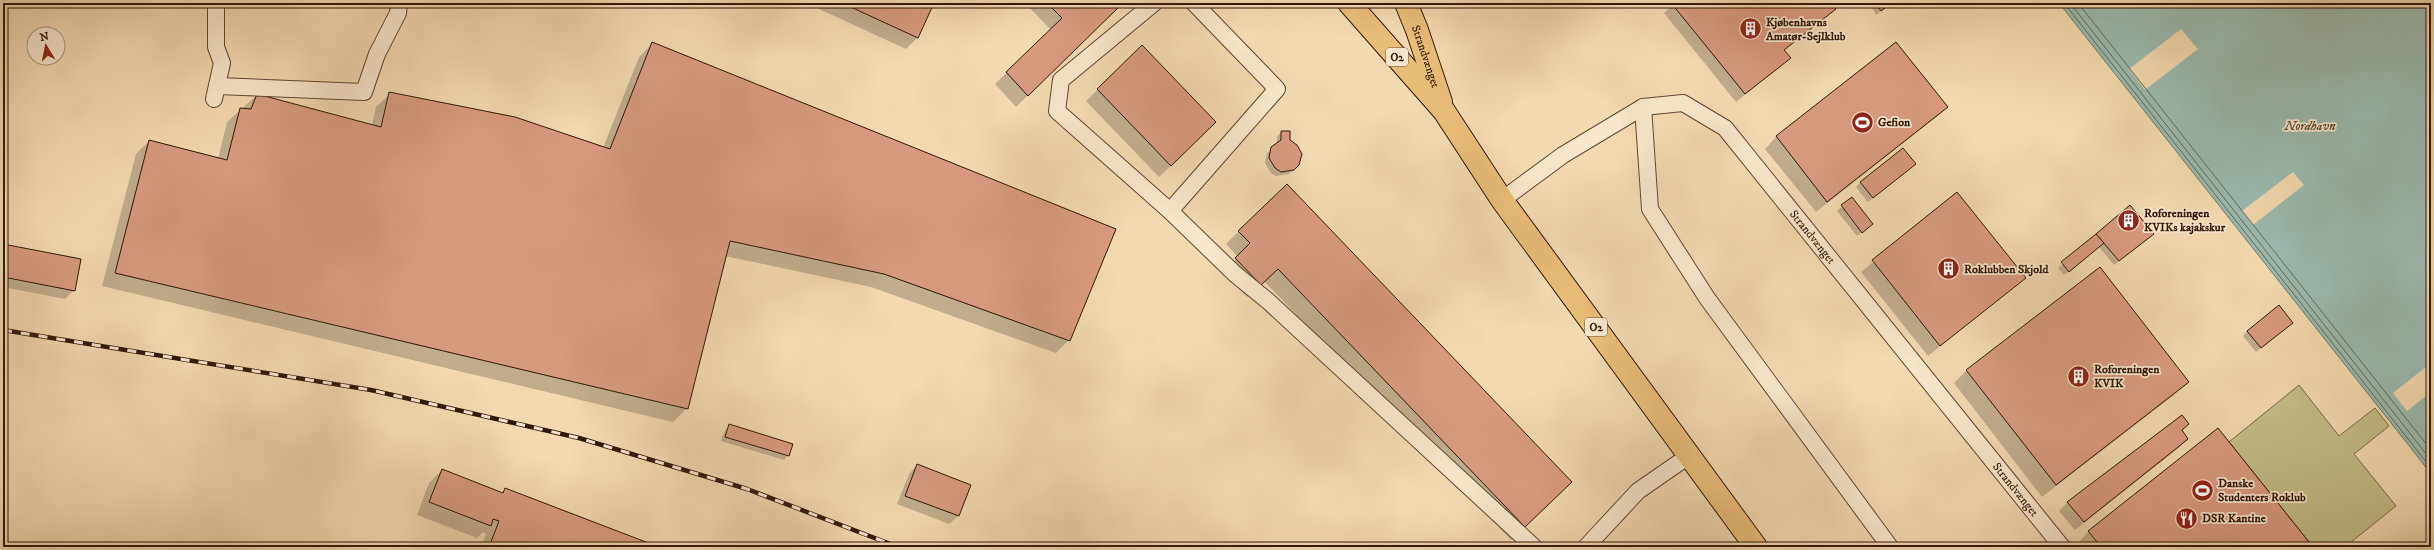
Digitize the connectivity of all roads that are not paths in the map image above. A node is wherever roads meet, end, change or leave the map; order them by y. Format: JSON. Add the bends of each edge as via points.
{"nodes":[{"id":1,"x":216,"y":3,"type":"edge"},
{"id":2,"x":399,"y":3,"type":"edge"},
{"id":3,"x":1154,"y":3,"type":"edge"},
{"id":4,"x":1194,"y":3,"type":"edge"},
{"id":5,"x":1349,"y":3,"type":"edge"},
{"id":6,"x":1406,"y":3,"type":"edge"},
{"id":7,"x":1643,"y":107,"type":"junction"},
{"id":8,"x":1444,"y":111,"type":"junction"},
{"id":9,"x":1502,"y":200,"type":"junction"},
{"id":10,"x":1170,"y":210,"type":"junction"},
{"id":11,"x":1690,"y":455,"type":"junction"},
{"id":12,"x":1534,"y":547,"type":"edge"},
{"id":13,"x":1586,"y":547,"type":"edge"},
{"id":14,"x":1756,"y":547,"type":"edge"},
{"id":15,"x":1890,"y":547,"type":"edge"},
{"id":16,"x":2062,"y":547,"type":"edge"}],
"edges":[{"from":1,"to":2,"type":"lane","via":[[216,47],[222,63],[215,92],[364,92],[377,54],[398,13]]},
{"from":3,"to":10,"type":"lane","via":[[1061,80],[1057,111]]},
{"from":4,"to":10,"type":"lane","via":[[1277,90]]},
{"from":5,"to":8,"type":"main road","name":"Strandvænget","number":"O2"},
{"from":6,"to":8,"type":"main road","name":"Strandvænget","number":"O2"},
{"from":7,"to":9,"type":"lane","name":"Strandvænget","via":[[1563,155]]},
{"from":7,"to":15,"type":"lane","via":[[1650,210],[1707,298]]},
{"from":7,"to":16,"type":"lane","name":"Strandvænget","via":[[1683,103],[1725,128]]},
{"from":8,"to":9,"type":"main road","name":"Strandvænget","number":"O2"},
{"from":9,"to":11,"type":"main road","name":"Strandvænget","number":"O2"},
{"from":10,"to":12,"type":"lane","via":[[1235,274],[1268,301]]},
{"from":11,"to":13,"type":"lane","via":[[1638,491]]},
{"from":11,"to":14,"type":"main road","name":"Strandvænget","number":"O2"}]}
